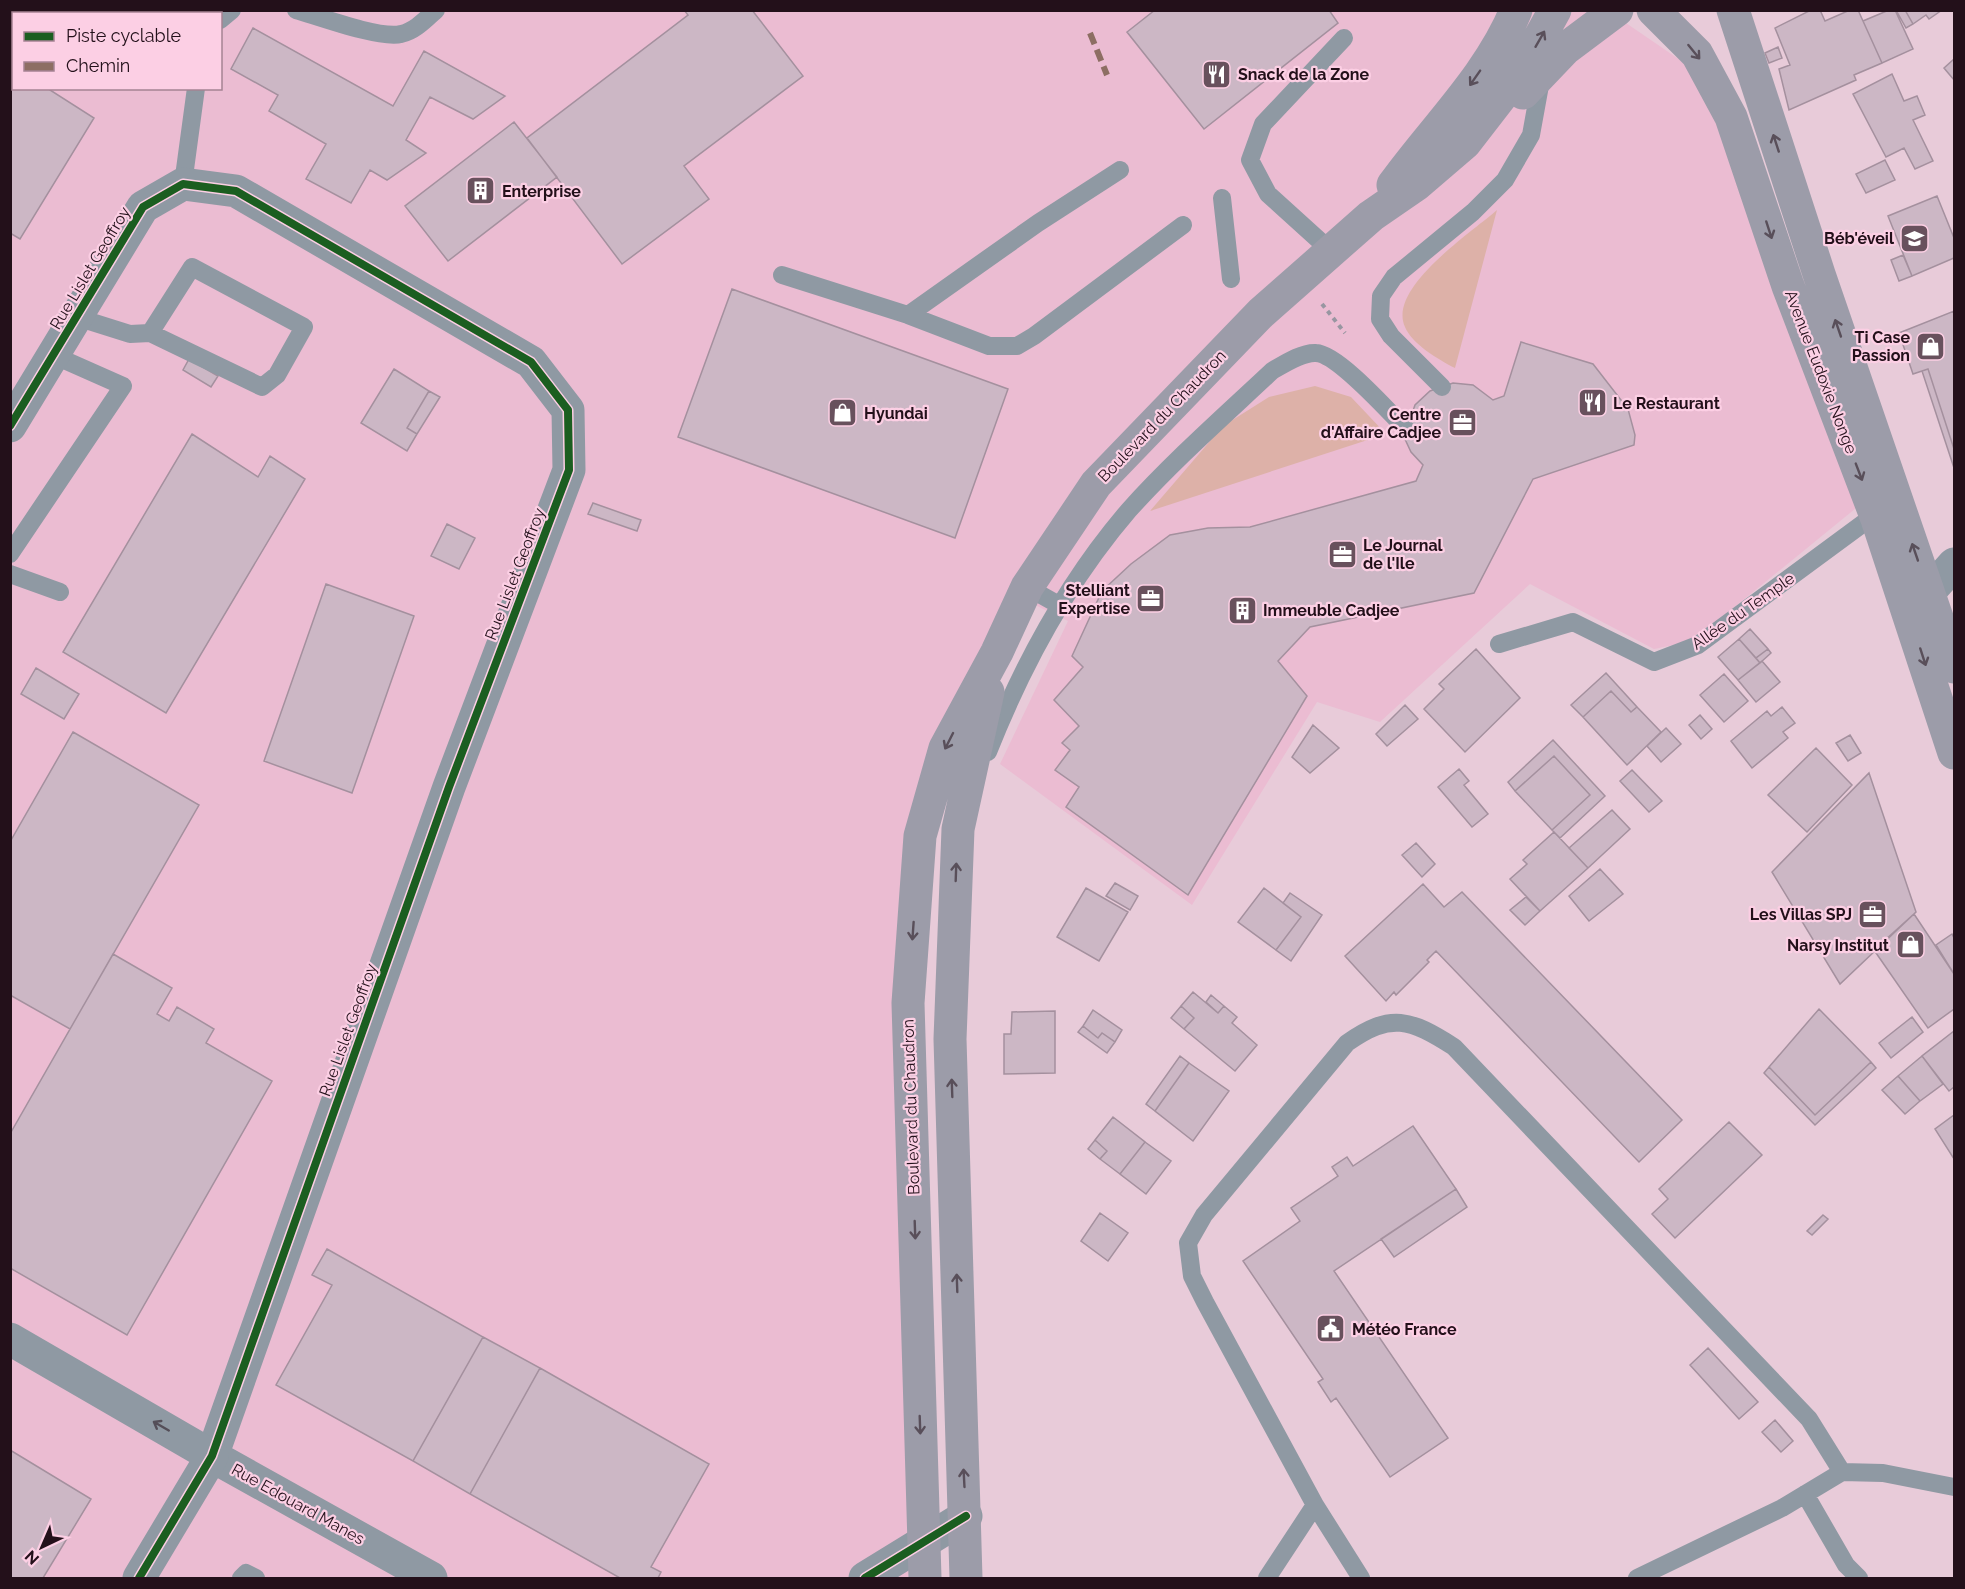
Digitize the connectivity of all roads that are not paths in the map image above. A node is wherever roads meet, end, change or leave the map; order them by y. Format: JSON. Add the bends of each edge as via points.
{"nodes":[{"id":1,"x":297,"y":10,"type":"edge"},
{"id":2,"x":436,"y":10,"type":"edge"},
{"id":3,"x":1516,"y":10,"type":"edge"},
{"id":4,"x":1555,"y":10,"type":"edge"},
{"id":5,"x":1617,"y":10,"type":"edge"},
{"id":6,"x":1653,"y":10,"type":"edge"},
{"id":7,"x":1733,"y":10,"type":"edge"},
{"id":8,"x":1344,"y":38,"type":"dead end"},
{"id":9,"x":1542,"y":74,"type":"junction"},
{"id":10,"x":196,"y":90,"type":"edge"},
{"id":11,"x":1465,"y":143,"type":"junction"},
{"id":12,"x":1120,"y":170,"type":"dead end"},
{"id":13,"x":183,"y":184,"type":"junction"},
{"id":14,"x":1222,"y":198,"type":"dead end"},
{"id":15,"x":1371,"y":216,"type":"junction"},
{"id":16,"x":1183,"y":225,"type":"dead end"},
{"id":17,"x":1332,"y":252,"type":"junction"},
{"id":18,"x":782,"y":275,"type":"dead end"},
{"id":19,"x":1231,"y":279,"type":"dead end"},
{"id":20,"x":908,"y":315,"type":"junction"},
{"id":21,"x":76,"y":317,"type":"junction"},
{"id":22,"x":150,"y":333,"type":"junction"},
{"id":23,"x":53,"y":355,"type":"junction"},
{"id":24,"x":1442,"y":387,"type":"dead end"},
{"id":25,"x":10,"y":426,"type":"edge"},
{"id":26,"x":1406,"y":429,"type":"dead end"},
{"id":27,"x":1877,"y":519,"type":"junction"},
{"id":28,"x":10,"y":554,"type":"edge"},
{"id":29,"x":1954,"y":564,"type":"edge"},
{"id":30,"x":10,"y":574,"type":"edge"},
{"id":31,"x":1027,"y":587,"type":"junction"},
{"id":32,"x":60,"y":592,"type":"dead end"},
{"id":33,"x":1929,"y":592,"type":"junction"},
{"id":34,"x":1059,"y":605,"type":"junction"},
{"id":35,"x":1499,"y":644,"type":"dead end"},
{"id":36,"x":997,"y":652,"type":"junction"},
{"id":37,"x":1954,"y":667,"type":"edge"},
{"id":38,"x":1954,"y":753,"type":"edge"},
{"id":39,"x":957,"y":830,"type":"junction"},
{"id":40,"x":10,"y":1339,"type":"edge"},
{"id":41,"x":212,"y":1456,"type":"junction"},
{"id":42,"x":1842,"y":1472,"type":"junction"},
{"id":43,"x":1954,"y":1487,"type":"edge"},
{"id":44,"x":1805,"y":1494,"type":"junction"},
{"id":45,"x":1315,"y":1505,"type":"junction"},
{"id":46,"x":966,"y":1516,"type":"junction"},
{"id":47,"x":924,"y":1543,"type":"junction"},
{"id":48,"x":411,"y":1574,"type":"edge"},
{"id":49,"x":139,"y":1578,"type":"edge"},
{"id":50,"x":241,"y":1578,"type":"edge"},
{"id":51,"x":256,"y":1578,"type":"edge"},
{"id":52,"x":866,"y":1578,"type":"edge"},
{"id":53,"x":925,"y":1578,"type":"edge"},
{"id":54,"x":966,"y":1578,"type":"edge"},
{"id":55,"x":1267,"y":1578,"type":"edge"},
{"id":56,"x":1360,"y":1578,"type":"edge"},
{"id":57,"x":1637,"y":1578,"type":"edge"},
{"id":58,"x":1859,"y":1578,"type":"edge"}],
"edges":[{"from":1,"to":2,"type":"lane","via":[[385,35],[415,28]]},
{"from":3,"to":15,"type":"main road","name":"Boulevard du Chaudron","one_way":true,"via":[[1507,32],[1446,120]]},
{"from":11,"to":4,"type":"main road","name":"Boulevard du Chaudron","one_way":true,"via":[[1523,68]]},
{"from":5,"to":9,"type":"main road","via":[[1565,49]]},
{"from":6,"to":27,"type":"main road","name":"Avenue Eudoxie Nonge","one_way":true,"via":[[1697,54],[1731,117],[1788,286]]},
{"from":33,"to":7,"type":"main road","name":"Avenue Eudoxie Nonge","one_way":true},
{"from":8,"to":17,"type":"lane","via":[[1263,124],[1250,160],[1268,194]]},
{"from":9,"to":11,"type":"main road","via":[[1504,113]]},
{"from":9,"to":24,"type":"lane","via":[[1531,135],[1505,180],[1473,212],[1394,277],[1381,296],[1380,319],[1391,336]]},
{"from":10,"to":13,"type":"lane"},
{"from":11,"to":15,"type":"main road","name":"Boulevard du Chaudron","via":[[1416,185]]},
{"from":12,"to":20,"type":"lane"},
{"from":13,"to":21,"type":"street","name":"Rue Lislet Geoffroy","via":[[143,207]]},
{"from":13,"to":41,"type":"street","name":"Rue Lislet Geoffroy","via":[[236,191],[531,362],[568,410],[569,470],[449,787]]},
{"from":14,"to":19,"type":"lane"},
{"from":15,"to":17,"type":"main road","name":"Boulevard du Chaudron"},
{"from":16,"to":20,"type":"lane","via":[[1017,346],[989,346]]},
{"from":17,"to":31,"type":"main road","name":"Boulevard du Chaudron","via":[[1261,313],[1096,484]]},
{"from":18,"to":20,"type":"lane"},
{"from":21,"to":22,"type":"lane","via":[[130,334]]},
{"from":21,"to":23,"type":"street","name":"Rue Lislet Geoffroy"},
{"from":22,"to":22,"type":"lane","via":[[262,387],[277,375],[304,327],[192,267]]},
{"from":23,"to":25,"type":"street","name":"Rue Lislet Geoffroy"},
{"from":23,"to":28,"type":"lane","via":[[123,386]]},
{"from":26,"to":34,"type":"lane","via":[[1339,363],[1317,353],[1272,370],[1129,511]]},
{"from":27,"to":35,"type":"lane","name":"Allée du Temple","via":[[1865,522],[1698,645],[1654,662],[1573,622]]},
{"from":27,"to":38,"type":"main road","name":"Avenue Eudoxie Nonge","one_way":true},
{"from":29,"to":33,"type":"street"},
{"from":30,"to":32,"type":"lane"},
{"from":31,"to":34,"type":"lane"},
{"from":31,"to":36,"type":"main road","name":"Boulevard du Chaudron"},
{"from":33,"to":37,"type":"main road","name":"Avenue Eudoxie Nonge"},
{"from":34,"to":39,"type":"lane","via":[[1004,712]]},
{"from":36,"to":39,"type":"main road","name":"Boulevard du Chaudron"},
{"from":36,"to":47,"type":"main road","name":"Boulevard du Chaudron","one_way":true,"via":[[945,748],[920,836],[908,1003]]},
{"from":46,"to":39,"type":"main road","name":"Boulevard du Chaudron","one_way":true,"via":[[950,1039]]},
{"from":41,"to":40,"type":"street","name":"Rue Edouard Manes","one_way":true},
{"from":41,"to":48,"type":"street","name":"Rue Edouard Manes"},
{"from":41,"to":49,"type":"street","name":"Rue Lislet Geoffroy"},
{"from":42,"to":43,"type":"lane","via":[[1883,1473]]},
{"from":42,"to":44,"type":"lane"},
{"from":42,"to":45,"type":"lane","via":[[1809,1419],[1454,1047],[1427,1030],[1395,1021],[1368,1028],[1347,1043],[1204,1215],[1188,1243],[1192,1276]]},
{"from":44,"to":57,"type":"lane"},
{"from":44,"to":58,"type":"lane","via":[[1846,1565]]},
{"from":45,"to":55,"type":"lane"},
{"from":45,"to":56,"type":"lane"},
{"from":46,"to":47,"type":"street"},
{"from":46,"to":54,"type":"main road","name":"Boulevard du Chaudron"},
{"from":47,"to":52,"type":"street"},
{"from":47,"to":53,"type":"main road","name":"Boulevard du Chaudron"},
{"from":50,"to":51,"type":"lane","via":[[246,1573]]}]}
